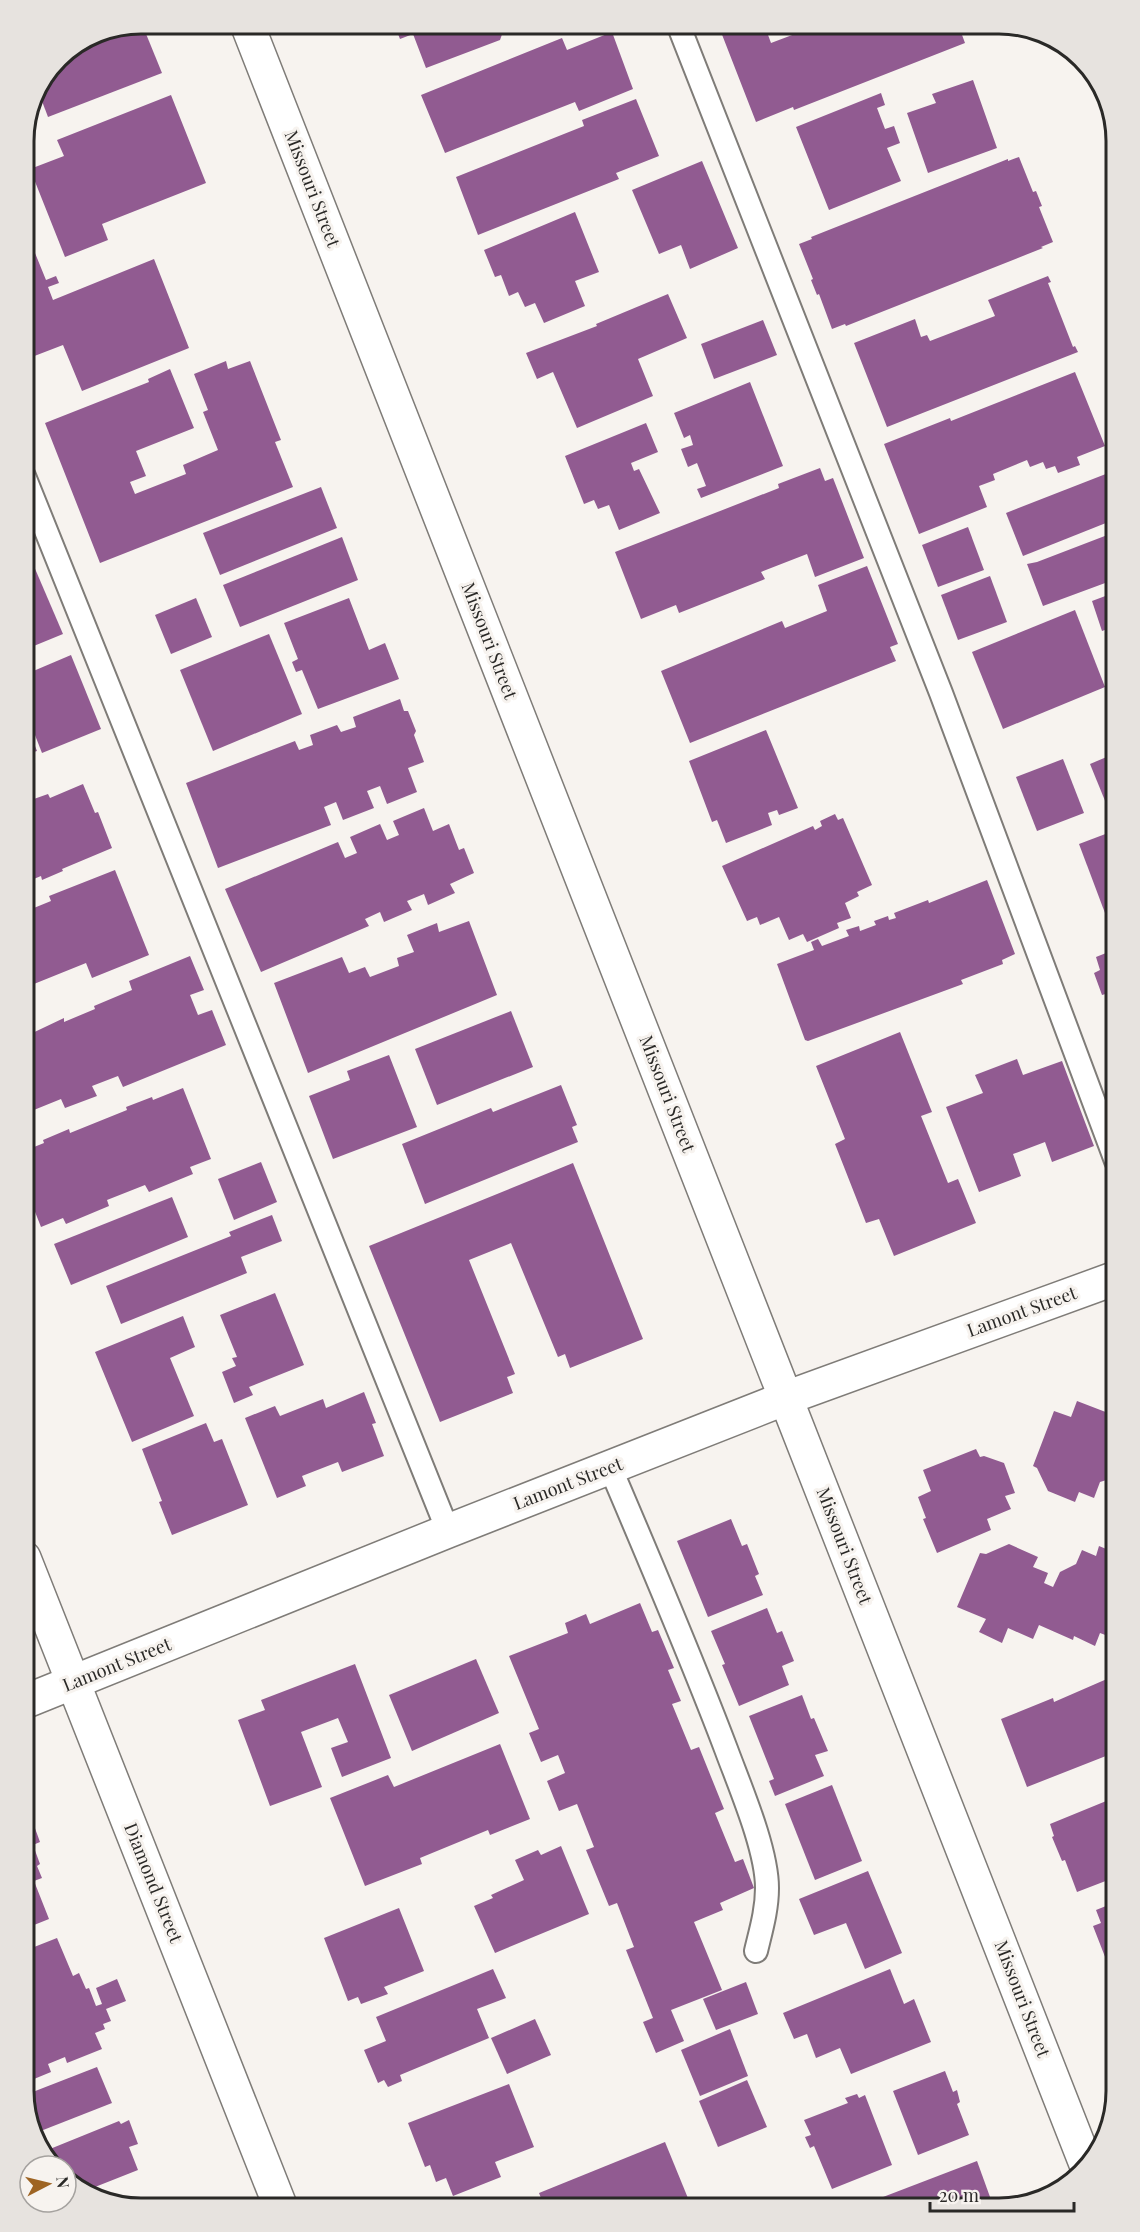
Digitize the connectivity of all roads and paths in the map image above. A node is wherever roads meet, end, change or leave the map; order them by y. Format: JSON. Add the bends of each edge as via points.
{"nodes":[{"id":1,"x":251,"y":34,"type":"edge"},
{"id":2,"x":682,"y":35,"type":"edge"},
{"id":3,"x":35,"y":503,"type":"edge"},
{"id":4,"x":1106,"y":1134,"type":"edge"},
{"id":5,"x":1106,"y":1282,"type":"edge"},
{"id":6,"x":786,"y":1398,"type":"junction"},
{"id":7,"x":610,"y":1467,"type":"junction"},
{"id":8,"x":448,"y":1531,"type":"junction"},
{"id":9,"x":34,"y":1584,"type":"edge"},
{"id":10,"x":74,"y":1683,"type":"junction"},
{"id":11,"x":34,"y":1698,"type":"edge"},
{"id":12,"x":756,"y":1951,"type":"dead end"},
{"id":13,"x":1087,"y":2150,"type":"edge"},
{"id":14,"x":277,"y":2197,"type":"edge"}],
"edges":[{"from":1,"to":6,"type":"street","name":"Missouri Street"},
{"from":2,"to":4,"type":"lane","via":[[942,693]]},
{"from":3,"to":8,"type":"lane"},
{"from":5,"to":6,"type":"street","name":"Lamont Street"},
{"from":6,"to":7,"type":"street","name":"Lamont Street"},
{"from":6,"to":13,"type":"street","name":"Missouri Street"},
{"from":7,"to":8,"type":"street","name":"Lamont Street"},
{"from":7,"to":12,"type":"lane","via":[[687,1647],[764,1860],[765,1913]]},
{"from":8,"to":10,"type":"street","name":"Lamont Street"},
{"from":9,"to":10,"type":"street","name":"Diamond Street"},
{"from":10,"to":11,"type":"street","name":"Lamont Street"},
{"from":10,"to":14,"type":"street","name":"Diamond Street"}]}
